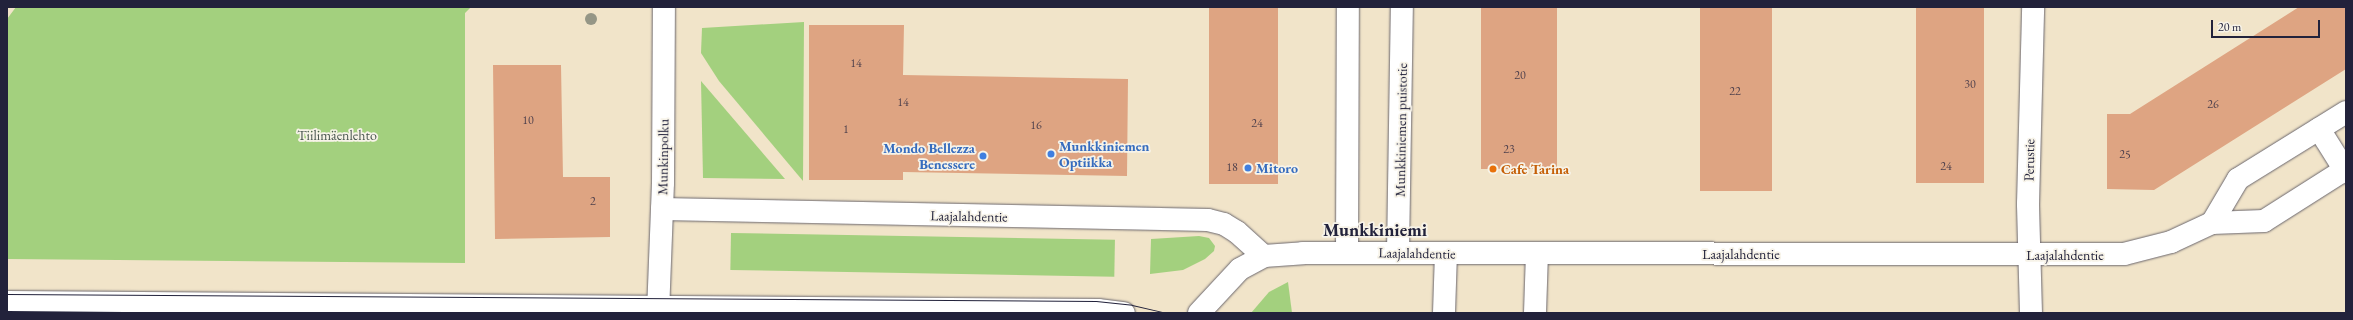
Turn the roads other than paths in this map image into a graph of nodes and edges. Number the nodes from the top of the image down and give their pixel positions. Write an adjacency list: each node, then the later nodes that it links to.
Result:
1 (1348, 7): 10 (street)
2 (1402, 7): 11 (street, Munkkiniemen puistotie)
3 (2033, 7): 14 (street, Perustie)
4 (662, 8): 8 (street, Munkinpolku)
5 (2346, 112): 6 (street)
6 (2319, 129): 7 (street); 9 (street)
7 (2346, 170): 9 (street, Laajalahdentie)
8 (662, 209): 15 (street, Laajalahdentie); 17 (street, Munkinpolku)
9 (2212, 223): 14 (street, Laajalahdentie)
10 (1347, 252): 11 (street, Laajalahdentie); 15 (street, Laajalahdentie)
11 (1398, 253): 12 (street, Laajalahdentie)
12 (1446, 254): 13 (street, Laajalahdentie); 20 (street)
13 (1537, 254): 14 (street, Laajalahdentie); 21 (street)
14 (2027, 255): 22 (street, Perustie)
15 (1264, 256): 19 (street, Laajalahdentie)
16 (7, 302): 17 (street)
17 (659, 310): 18 (street)
18 (1124, 313)
19 (1199, 313)
20 (1444, 313)
21 (1535, 313)
22 (2031, 313)

